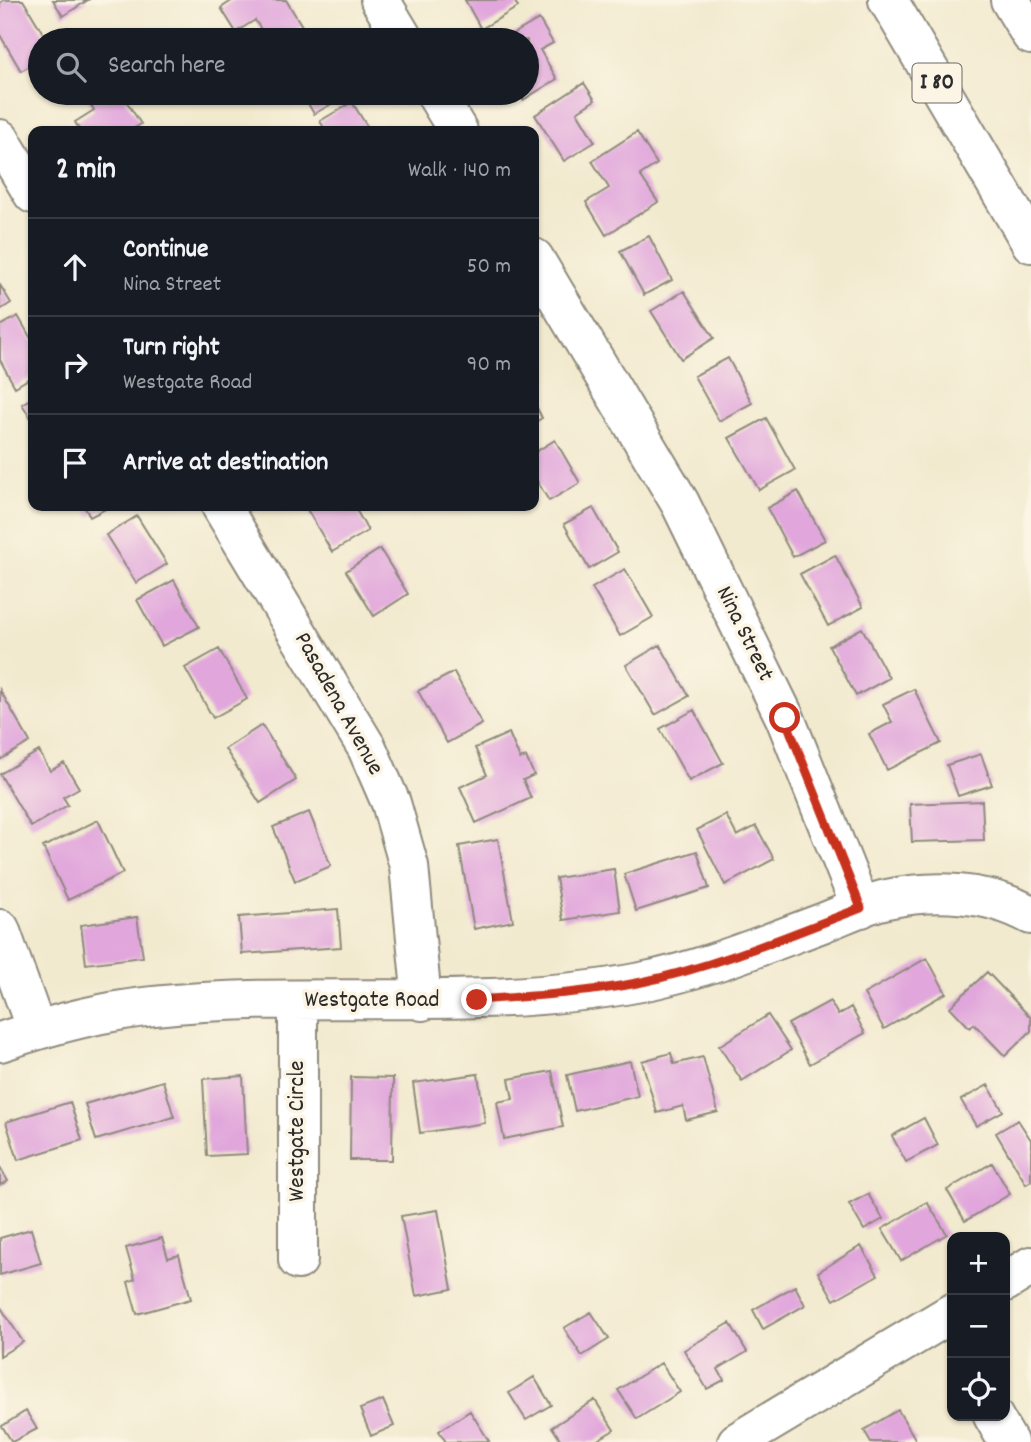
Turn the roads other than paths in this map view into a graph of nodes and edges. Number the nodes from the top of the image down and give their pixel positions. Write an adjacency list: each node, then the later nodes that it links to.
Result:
1 (380, 0): 5 (main road)
2 (878, 0): 10 (main road)
3 (888, 0): 10 (main road, I 80)
4 (1010, 0): 6 (main road)
5 (397, 28)
6 (1031, 34)
7 (442, 105): 8 (main road)
8 (455, 126)
9 (0, 139): 11 (main road)
10 (986, 167): 12 (main road, I 80)
11 (28, 186)
12 (1031, 243)
13 (539, 266): 15 (main road, Nina Street)
14 (224, 511): 18 (main road, Pasadena Avenue)
15 (861, 908): 16 (main road); 18 (main road, Westgate Road)
16 (1031, 915)
17 (0, 929): 20 (main road)
18 (422, 1000): 19 (main road, Westgate Road)
19 (298, 1001): 20 (main road, Westgate Road); 22 (main road, Westgate Circle)
20 (36, 1030): 21 (main road, Westgate Road)
21 (0, 1042)
22 (298, 1260)
23 (1031, 1266): 24 (main road)
24 (1010, 1279)
25 (947, 1328): 27 (main road)
26 (996, 1421): 28 (main road)
27 (737, 1442)
28 (1008, 1442)

